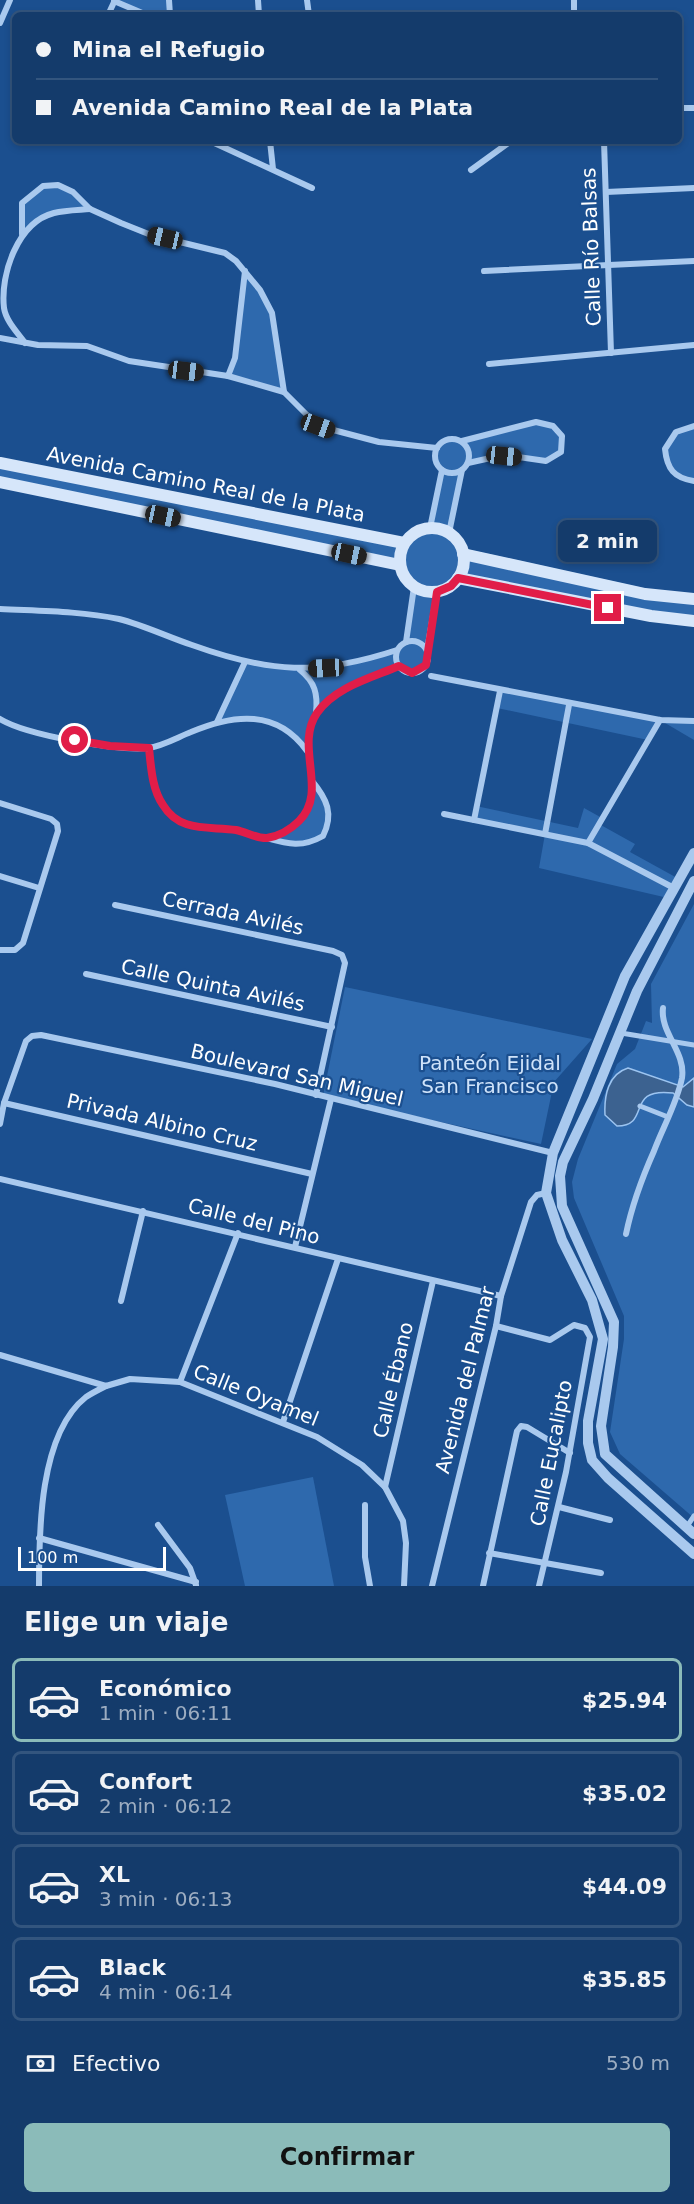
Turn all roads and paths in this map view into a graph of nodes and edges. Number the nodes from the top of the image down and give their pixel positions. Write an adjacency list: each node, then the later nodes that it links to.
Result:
1 (10, 0): 4 (street)
2 (115, 0): 3 (street)
3 (141, 12)
4 (0, 23)
5 (217, 144): 9 (street)
6 (270, 144): 9 (street)
7 (507, 144): 10 (street)
8 (604, 144): 13 (street, Calle Río Balsas)
9 (273, 169): 11 (street)
10 (471, 170)
11 (312, 188)
12 (694, 188): 13 (street)
13 (606, 192): 17 (street, Calle Río Balsas)
14 (90, 209): 15 (street); 15 (street); 18 (street)
15 (22, 234): 20 (street)
16 (694, 261): 17 (street)
17 (608, 264): 19 (street); 24 (street, Calle Río Balsas)
18 (245, 271): 26 (street); 27 (street)
19 (484, 271)
20 (2, 292): 22 (street)
21 (0, 338): 22 (street)
22 (25, 343): 26 (street)
23 (694, 345): 24 (street)
24 (610, 353): 25 (street)
25 (489, 364)
26 (228, 376): 27 (street)
27 (284, 392): 30 (street)
28 (694, 426): 35 (street)
29 (462, 441): 30 (street); 32 (street); 32 (street)
30 (437, 448): 33 (street)
31 (0, 462): 39 (main road, Avenida Camino Real de la Plata)
32 (468, 463): 34 (street)
33 (442, 470): 34 (street); 37 (street)
34 (462, 470): 38 (street)
35 (694, 481)
36 (0, 482): 41 (main road, Avenida Camino Real de la Plata)
37 (430, 528): 38 (main road); 39 (main road)
38 (449, 533): 40 (main road)
39 (404, 543): 41 (main road)
40 (463, 554): 42 (main road); 45 (main road)
41 (400, 565): 43 (main road)
42 (458, 578): 44 (main road); 47 (main road)
43 (414, 587): 44 (main road); 48 (street)
44 (437, 592): 50 (street)
45 (694, 599)
46 (0, 609): 51 (street)
47 (694, 621)
48 (406, 642): 49 (street); 50 (street)
49 (397, 650): 52 (street); 53 (street)
50 (427, 650): 52 (street)
51 (244, 662): 53 (street); 61 (street)
52 (399, 666): 57 (street)
53 (299, 669): 57 (street)
54 (431, 676): 55 (street)
55 (500, 691): 56 (street); 67 (street)
56 (569, 705): 59 (street); 68 (street)
57 (316, 714): 63 (street)
58 (0, 719): 62 (street)
59 (660, 720): 60 (street); 70 (street)
60 (694, 720)
61 (218, 722): 62 (street); 63 (street)
62 (149, 748): 69 (street)
63 (307, 751): 64 (street)
64 (312, 781): 69 (street); 69 (street)
65 (0, 803): 74 (street)
66 (444, 814): 67 (street)
67 (474, 820): 68 (street)
68 (545, 834): 70 (street)
69 (265, 838)
70 (588, 843): 75 (street)
71 (694, 853): 75 (street)
72 (0, 876): 74 (street)
73 (694, 881): 81 (street)
74 (39, 888): 77 (street)
75 (674, 888): 90 (street)
76 (115, 905): 80 (street, Cerrada Avilés)
77 (0, 950)
78 (86, 975): 80 (street, Calle Quinta Avilés)
79 (663, 1008): 82 (street)
80 (332, 1027): 84 (street)
81 (621, 1033): 82 (street); 98 (street)
82 (673, 1042): 83 (street); 88 (street)
83 (694, 1045)
84 (316, 1095): 85 (street, Boulevard San Miguel); 86 (street, Boulevard San Miguel)
85 (331, 1099): 90 (street, Boulevard San Miguel); 91 (street)
86 (4, 1103): 89 (street); 91 (street, Privada Albino Cruz)
87 (640, 1107): 88 (street)
88 (668, 1118): 96 (street)
89 (0, 1124)
90 (553, 1153): 93 (street)
91 (312, 1174): 97 (street)
92 (0, 1179): 94 (street, Calle del Pino)
93 (546, 1193): 99 (street); 102 (street, Avenida del Palmar)
94 (143, 1211): 95 (street, Calle del Pino); 103 (street)
95 (238, 1233): 97 (street, Calle del Pino); 106 (street)
96 (627, 1234)
97 (295, 1247): 100 (street, Calle del Pino)
98 (581, 1248): 99 (street); 116 (street)
99 (568, 1254): 119 (street)
100 (338, 1259): 101 (street, Calle del Pino); 108 (street)
101 (433, 1281): 102 (street, Calle del Pino); 110 (street, Calle Ébano)
102 (501, 1296): 104 (street, Avenida del Palmar)
103 (121, 1301)
104 (496, 1326): 109 (street, Calle Eucalipto); 126 (street, Avenida del Palmar)
105 (0, 1355): 107 (street, Calle Oyamel)
106 (180, 1382): 107 (street, Calle Oyamel); 108 (street, Calle Oyamel)
107 (106, 1386): 117 (street)
108 (283, 1422): 110 (street, Calle Oyamel)
109 (570, 1453): 112 (street, Calle Eucalipto); 118 (street)
110 (386, 1487): 125 (street, Calle Oyamel)
111 (365, 1505): 124 (street)
112 (559, 1507): 114 (street); 120 (street, Calle Eucalipto)
113 (694, 1516): 116 (street)
114 (610, 1520)
115 (158, 1525): 122 (street)
116 (690, 1531)
117 (39, 1538): 122 (street); 123 (street)
118 (489, 1553): 120 (street); 127 (street)
119 (694, 1554)
120 (545, 1562): 121 (street); 128 (street, Calle Eucalipto)
121 (602, 1573)
122 (196, 1584)
123 (39, 1586)
124 (370, 1586)
125 (404, 1586)
126 (432, 1586)
127 (483, 1586)
128 (539, 1586)

